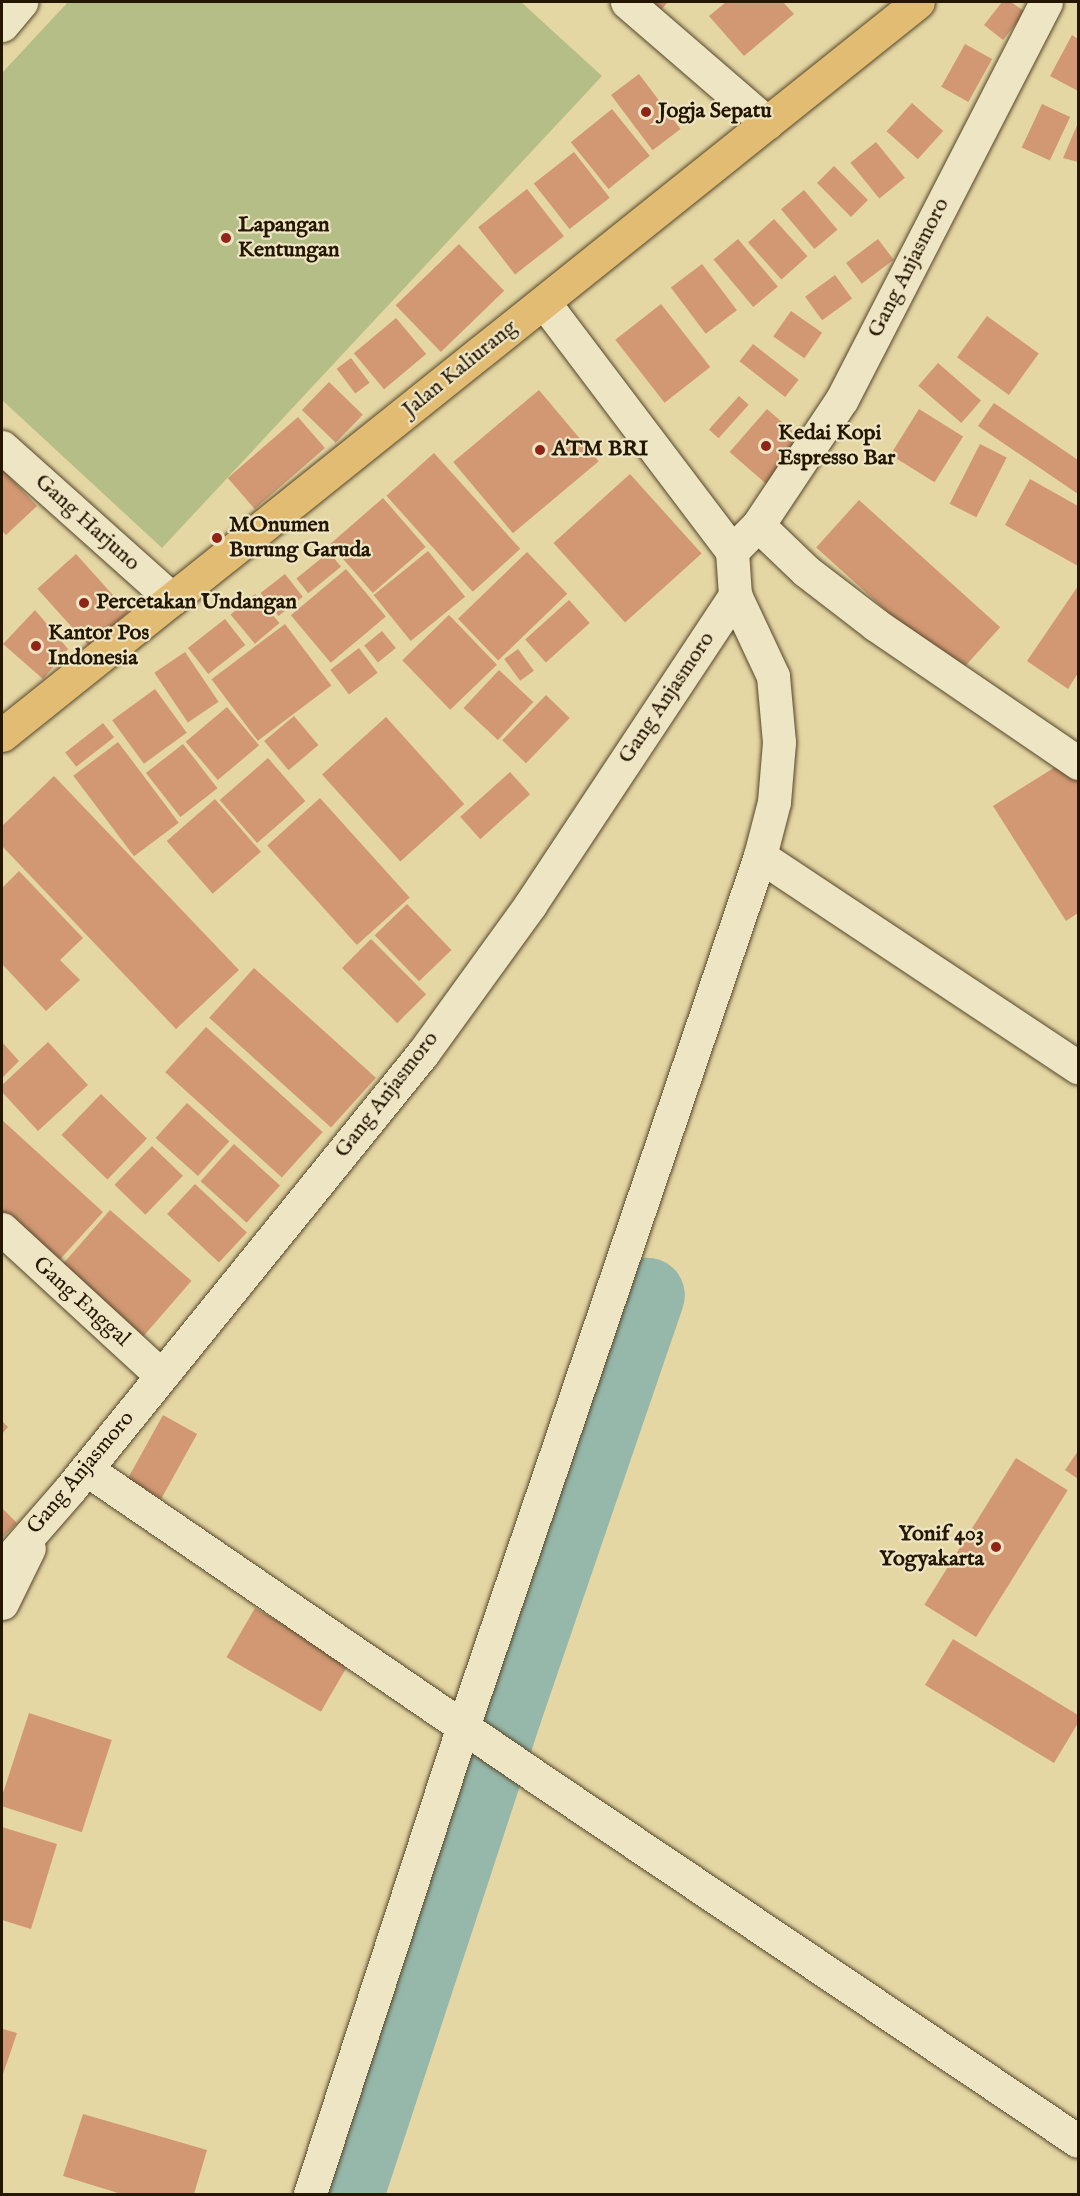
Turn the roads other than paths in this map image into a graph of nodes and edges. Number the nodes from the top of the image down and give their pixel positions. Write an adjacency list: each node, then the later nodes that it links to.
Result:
1 (21, 2): 5 (street)
2 (627, 2): 6 (street)
3 (918, 2): 6 (main road, Jalan Kaliurang)
4 (1046, 2): 9 (street, Gang Anjasmoro)
5 (2, 25)
6 (767, 123): 7 (main road, Jalan Kaliurang)
7 (544, 302): 10 (street); 12 (main road, Jalan Kaliurang)
8 (2, 447): 12 (street, Gang Harjuno)
9 (758, 525): 10 (street, Gang Anjasmoro); 14 (street)
10 (732, 551): 11 (street)
11 (735, 595): 15 (street); 18 (street, Gang Anjasmoro)
12 (172, 599): 13 (main road, Jalan Kaliurang)
13 (2, 735)
14 (1078, 763)
15 (760, 856): 16 (street); 23 (street)
16 (1078, 1067)
17 (2, 1229): 18 (street, Gang Enggal)
18 (161, 1375): 19 (street, Gang Anjasmoro)
19 (86, 1469): 20 (street, Gang Anjasmoro); 23 (street)
20 (45, 1518): 21 (street, Gang Anjasmoro); 22 (street)
21 (2, 1567)
22 (2, 1603)
23 (469, 1730): 24 (street); 25 (street)
24 (1078, 2141)
25 (310, 2194)

